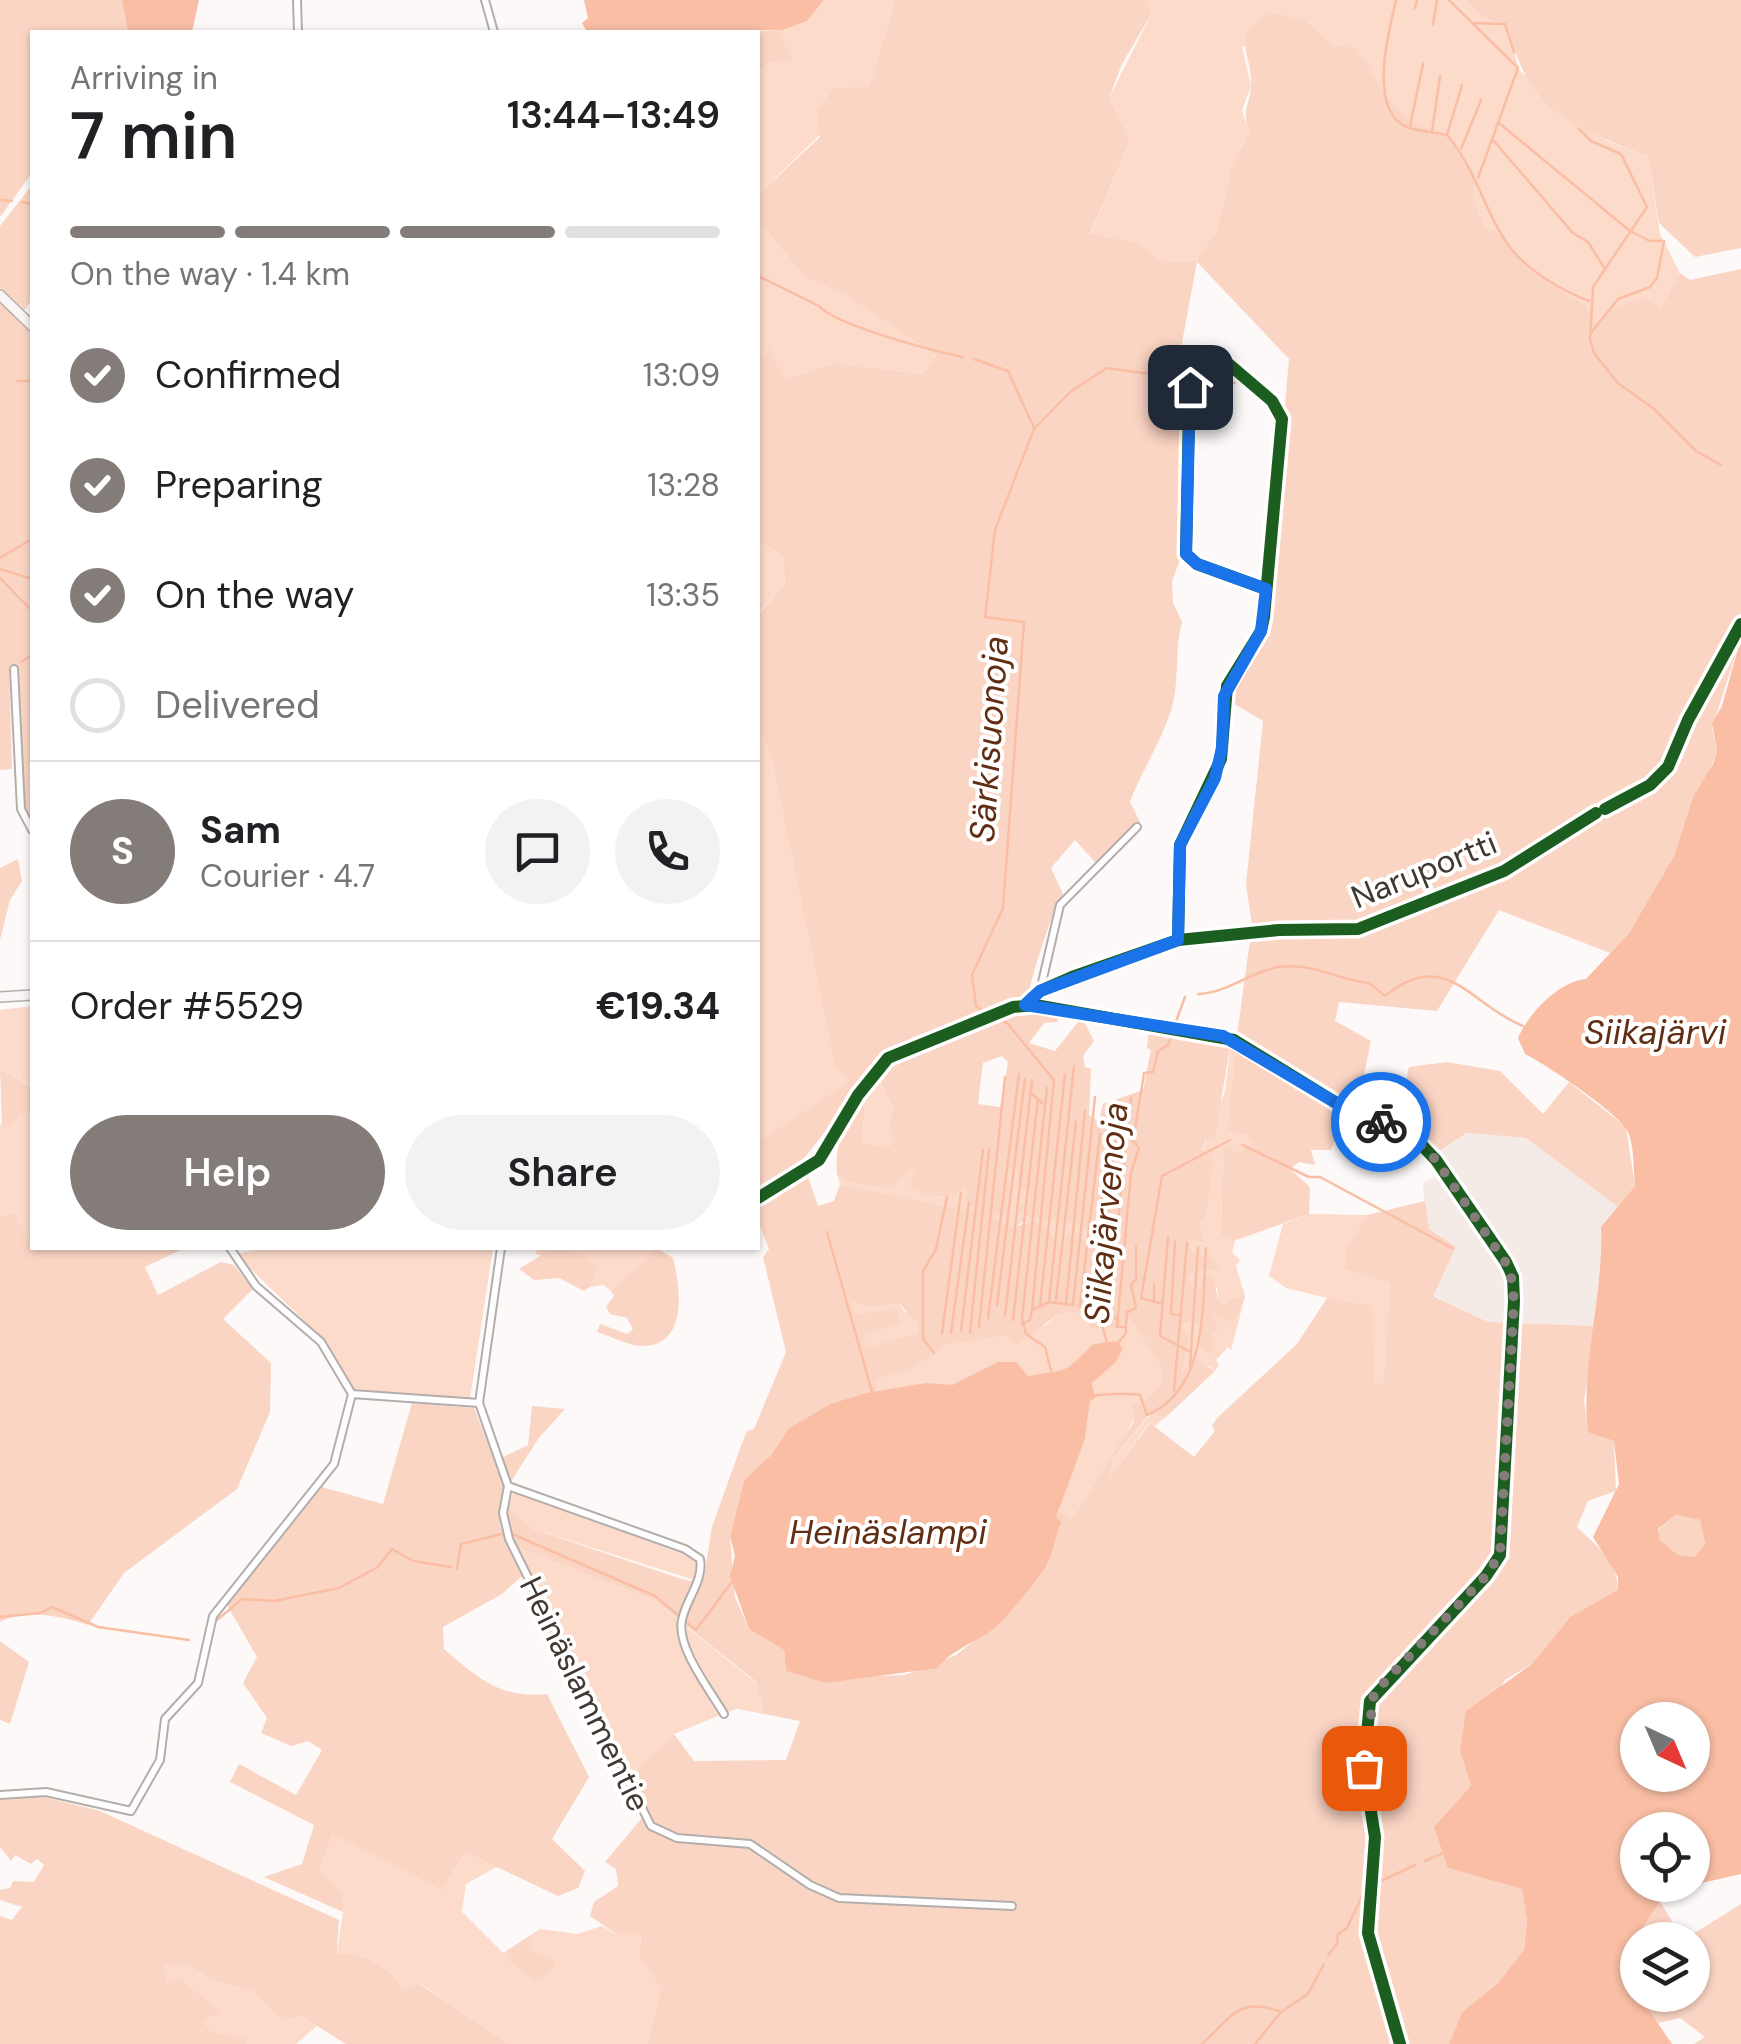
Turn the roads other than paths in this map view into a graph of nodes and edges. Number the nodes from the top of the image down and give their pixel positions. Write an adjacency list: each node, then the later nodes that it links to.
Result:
1 (297, 0): 3 (street)
2 (485, 0): 4 (street)
3 (298, 30)
4 (493, 30)
5 (0, 294): 6 (street)
6 (30, 324)
7 (1266, 589): 7 (street); 12 (street)
8 (1741, 624): 12 (street, Naruportti)
9 (14, 670): 10 (street)
10 (30, 826)
11 (1137, 827): 13 (street)
12 (1178, 940): 13 (street, Naruportti)
13 (1040, 991): 16 (street, Naruportti)
14 (30, 995): 15 (street)
15 (0, 997)
16 (1025, 1005): 17 (street); 26 (street)
17 (760, 1197)
18 (501, 1250): 21 (street)
19 (232, 1252): 20 (street)
20 (352, 1394): 21 (street); 24 (street)
21 (479, 1403): 22 (street)
22 (508, 1486): 23 (street); 25 (street, Heinäslammentie)
23 (724, 1714)
24 (0, 1795)
25 (1012, 1906)
26 (1400, 2044)

